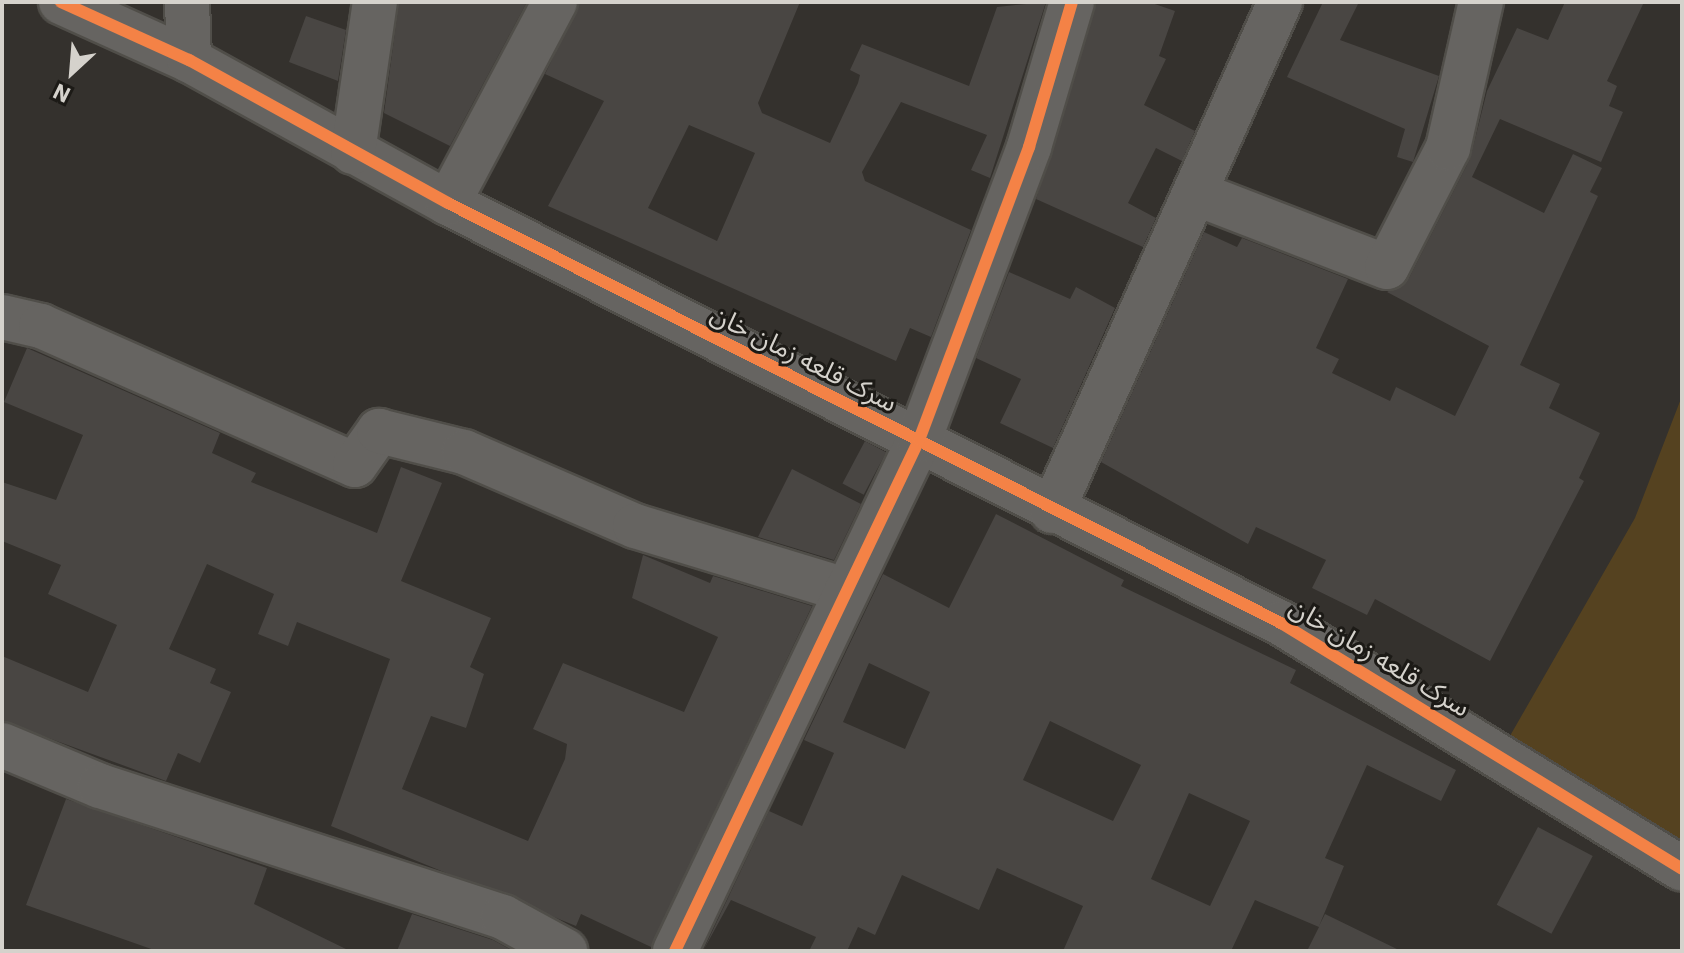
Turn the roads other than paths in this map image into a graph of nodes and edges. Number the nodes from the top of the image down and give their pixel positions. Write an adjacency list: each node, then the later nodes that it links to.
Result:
1 (61, 2): 8 (street, سرک قلعه زمان خان)
2 (187, 2): 8 (street)
3 (375, 2): 9 (street)
4 (555, 2): 11 (street)
5 (1072, 2): 13 (street)
6 (1280, 2): 10 (street)
7 (1481, 2): 10 (street)
8 (189, 60): 9 (street, سرک قلعه زمان خان)
9 (353, 152): 11 (street, سرک قلعه زمان خان)
10 (1200, 195): 14 (street)
11 (448, 203): 13 (street, سرک قلعه زمان خان)
12 (2, 317): 15 (street)
13 (919, 440): 14 (street, سرک قلعه زمان خان); 15 (street)
14 (1052, 511): 17 (street, سرک قلعه زمان خان)
15 (846, 590): 19 (street)
16 (2, 745): 18 (street)
17 (1682, 869)
18 (565, 951)
19 (675, 951)

